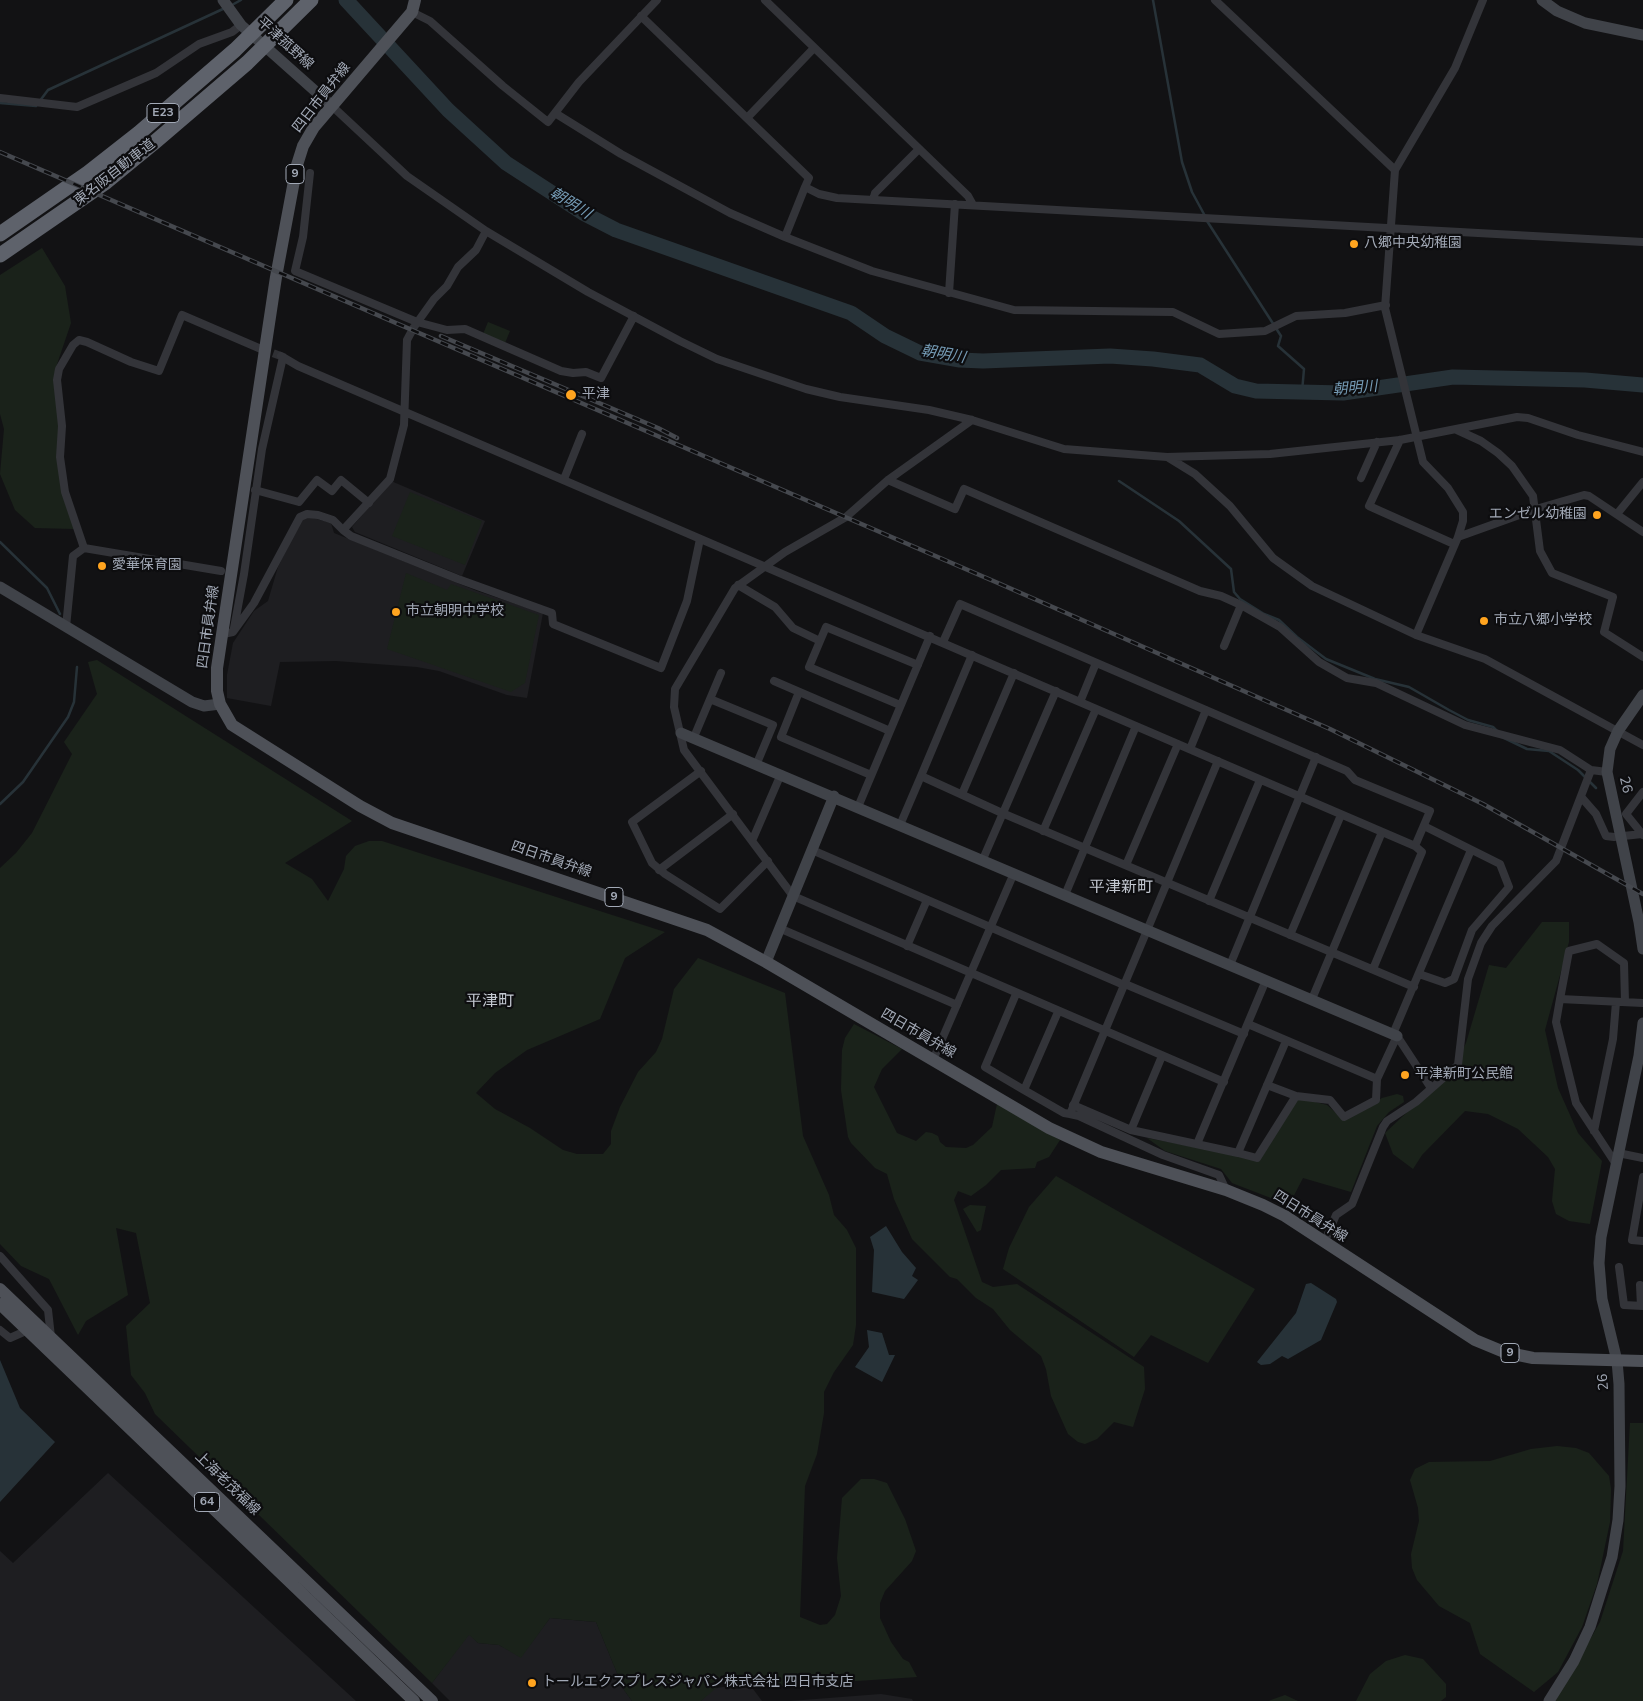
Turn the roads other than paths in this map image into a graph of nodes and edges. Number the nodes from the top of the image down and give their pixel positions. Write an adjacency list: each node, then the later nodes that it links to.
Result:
1 (223, 0): 11 (street, 平津菰野線)
2 (286, 0): 27 (highway, 東名阪自動車道 / E23)
3 (311, 0): 30 (highway, 東名阪自動車道 / E23)
4 (657, 0): 10 (street)
5 (765, 0): 13 (street)
6 (1214, 0): 19 (street)
7 (1483, 0): 19 (street)
8 (1542, 0): 12 (street)
9 (414, 6): 15 (main road, 四日市員弁線 / 9); 16 (street)
10 (641, 16): 16 (street); 17 (street)
11 (241, 25): 14 (street); 15 (street, 平津菰野線)
12 (1643, 35)
13 (814, 48): 17 (street); 18 (street)
14 (0, 98)
15 (336, 101): 26 (street); 64 (main road, 四日市員弁線 / 9)
16 (555, 113): 28 (street)
17 (747, 118): 21 (street)
18 (918, 150): 22 (street); 24 (street)
19 (1395, 170): 25 (street)
20 (310, 173): 34 (street)
21 (805, 187): 22 (street); 28 (street)
22 (873, 200): 23 (street)
23 (955, 204): 24 (street); 31 (street)
24 (973, 205): 25 (street)
25 (1391, 228): 29 (street); 32 (street)
26 (486, 231): 33 (street); 34 (street)
27 (0, 234)
28 (785, 238): 31 (street)
29 (1643, 242)
30 (0, 255)
31 (949, 293): 32 (street)
32 (1385, 306): 40 (street)
33 (634, 316): 34 (street); 37 (street)
34 (417, 322): 36 (street)
35 (260, 349): 57 (street)
36 (403, 409): 46 (street); 49 (street); 50 (street)
37 (972, 420): 44 (street); 47 (street)
38 (1457, 430): 40 (street); 43 (street); 51 (street)
39 (582, 434): 46 (street)
40 (1418, 438): 41 (street); 56 (street)
41 (1400, 440): 42 (street); 56 (street)
42 (1377, 442): 44 (street); 45 (street)
43 (1643, 452)
44 (1167, 457): 65 (street)
45 (1361, 478)
46 (564, 479): 55 (street)
47 (888, 480): 58 (street); 62 (street)
48 (1643, 482): 52 (street)
49 (255, 490): 50 (street); 64 (street)
50 (369, 503): 53 (street)
51 (1536, 508): 52 (street); 56 (street); 71 (street)
52 (1617, 514): 54 (street)
53 (343, 530): 55 (street); 64 (street)
54 (1643, 532)
55 (700, 538): 58 (street)
56 (1456, 540): 65 (street)
57 (84, 548): 59 (street); 63 (street)
58 (766, 566): 60 (street); 66 (street)
59 (221, 571)
60 (738, 585): 67 (street); 89 (street)
61 (0, 587): 63 (street)
62 (1241, 605): 69 (street); 98 (street)
63 (66, 627): 82 (street)
64 (228, 633): 82 (main road, 四日市員弁線 / 9)
65 (1416, 634): 88 (street)
66 (930, 636): 68 (street); 73 (street)
67 (820, 641): 73 (street); 83 (street)
68 (943, 642): 70 (street); 72 (street)
69 (1224, 646)
70 (972, 655): 75 (street); 101 (street)
71 (1643, 656)
72 (1096, 663): 81 (street); 85 (street)
73 (918, 665): 83 (street)
74 (721, 673): 80 (street)
75 (1014, 673): 78 (street); 105 (street)
76 (774, 681): 77 (street)
77 (799, 692): 87 (street); 100 (street)
78 (1056, 692): 81 (street); 110 (street)
79 (1643, 695): 88 (street, 26)
80 (710, 699): 90 (street); 96 (street)
81 (1080, 702): 84 (street)
82 (220, 704): 141 (main road, 四日市員弁線 / 9)
83 (900, 705): 87 (street)
84 (1096, 709): 86 (street); 115 (street)
85 (1206, 710): 93 (street); 94 (street)
86 (1136, 726): 91 (street); 120 (street)
87 (890, 731): 100 (street)
88 (1618, 731): 92 (street); 102 (street, 26)
89 (681, 733): 90 (street); 97 (street)
90 (694, 737): 96 (street)
91 (1178, 744): 93 (street); 125 (street)
92 (1643, 745)
93 (1190, 749): 95 (street)
94 (1316, 758): 107 (street); 114 (street)
95 (1218, 761): 103 (street); 128 (street)
96 (756, 763): 99 (street)
97 (701, 771): 111 (street); 126 (street)
98 (1590, 772): 102 (street); 108 (street)
99 (781, 774): 106 (street); 118 (street)
100 (871, 776): 109 (street)
101 (922, 776): 105 (street); 113 (street)
102 (1608, 778): 139 (street, 26)
103 (1260, 780): 107 (street); 132 (street)
104 (1643, 792): 117 (street)
105 (962, 794): 110 (street)
106 (834, 796): 109 (street); 121 (street)
107 (1300, 797): 112 (street); 133 (street)
108 (1582, 798): 117 (street); 168 (street)
109 (858, 807): 113 (street)
110 (1002, 813): 115 (street); 123 (street)
111 (732, 814): 118 (street); 126 (street)
112 (1341, 814): 116 (street); 137 (street)
113 (900, 825): 123 (street)
114 (1424, 826): 119 (street); 122 (street)
115 (1043, 831): 120 (street)
116 (1382, 832): 119 (street); 140 (street)
117 (1642, 834)
118 (752, 841): 124 (street)
119 (1415, 846): 143 (street)
120 (1085, 848): 125 (street); 129 (street)
121 (812, 850): 130 (street); 131 (street)
122 (1472, 850): 145 (street); 145 (street)
123 (982, 859): 127 (street)
124 (768, 861): 126 (street); 130 (street)
125 (1126, 865): 128 (street)
126 (660, 870)
127 (1014, 873): 129 (street); 135 (street)
128 (1167, 883): 132 (street); 136 (street)
129 (1065, 895): 136 (street)
130 (793, 896): 134 (street); 138 (street)
131 (927, 900): 135 (street); 138 (street)
132 (1209, 901): 133 (street)
133 (1250, 918): 137 (street); 142 (street)
134 (779, 928): 141 (street); 155 (street)
135 (990, 928): 144 (street); 147 (street)
136 (1148, 930): 142 (street); 147 (street)
137 (1290, 935): 140 (street)
138 (907, 946): 144 (street)
139 (1643, 949)
140 (1332, 952): 143 (street); 150 (street)
141 (766, 962): 164 (main road, 四日市員弁線 / 9)
142 (1230, 965): 146 (street)
143 (1373, 970): 148 (street)
144 (971, 974): 149 (street); 155 (street)
145 (1419, 974): 148 (street)
146 (1266, 980): 150 (street); 158 (street)
147 (1124, 984): 159 (street); 160 (street)
148 (1414, 987): 161 (street)
149 (1016, 994): 156 (street); 169 (street)
150 (1312, 999): 161 (street)
151 (1560, 999): 152 (street); 153 (street); 174 (street)
152 (1616, 1002): 153 (street); 174 (street)
153 (1624, 1002): 154 (street)
154 (1643, 1003)
155 (958, 1005): 164 (street)
156 (1058, 1012): 159 (street); 169 (street)
157 (1643, 1023): 178 (street, 26)
158 (1248, 1024): 160 (street); 162 (street)
159 (1105, 1031): 163 (street); 171 (street)
160 (1244, 1034): 166 (street)
161 (1395, 1035): 165 (street); 168 (street)
162 (1286, 1041): 165 (street); 167 (street)
163 (1162, 1056): 166 (street); 173 (street)
164 (933, 1060): 180 (main road, 四日市員弁線 / 9)
165 (1377, 1079): 170 (street)
166 (1224, 1082): 175 (street)
167 (1267, 1085): 170 (street); 176 (street)
168 (1431, 1088): 182 (street)
169 (1024, 1090): 172 (street)
170 (1296, 1096): 176 (street)
171 (1074, 1105): 172 (street); 173 (street)
172 (1070, 1114): 180 (street)
173 (1131, 1130): 175 (street)
174 (1594, 1131): 178 (street)
175 (1197, 1144): 176 (street)
176 (1238, 1153)
177 (1643, 1158): 178 (street)
178 (1617, 1159): 192 (street, 26)
179 (1643, 1177): 181 (street)
180 (1226, 1190): 182 (main road, 四日市員弁線 / 9)
181 (1643, 1241)
182 (1324, 1243): 192 (main road, 四日市員弁線 / 9)
183 (0, 1256): 191 (street)
184 (1619, 1267): 188 (street)
185 (1640, 1285): 188 (street)
186 (0, 1289): 191 (main road, 上海老茂福線 / 64)
187 (0, 1304): 190 (main road, 上海老茂福線 / 64)
188 (1642, 1306)
189 (0, 1330): 190 (street)
190 (28, 1330): 194 (main road, 上海老茂福線 / 64)
191 (51, 1337): 195 (main road, 上海老茂福線 / 64)
192 (1617, 1361): 193 (main road, 四日市員弁線 / 9); 196 (street, 26)
193 (1643, 1361)
194 (414, 1701)
195 (432, 1701)
196 (1549, 1701)

